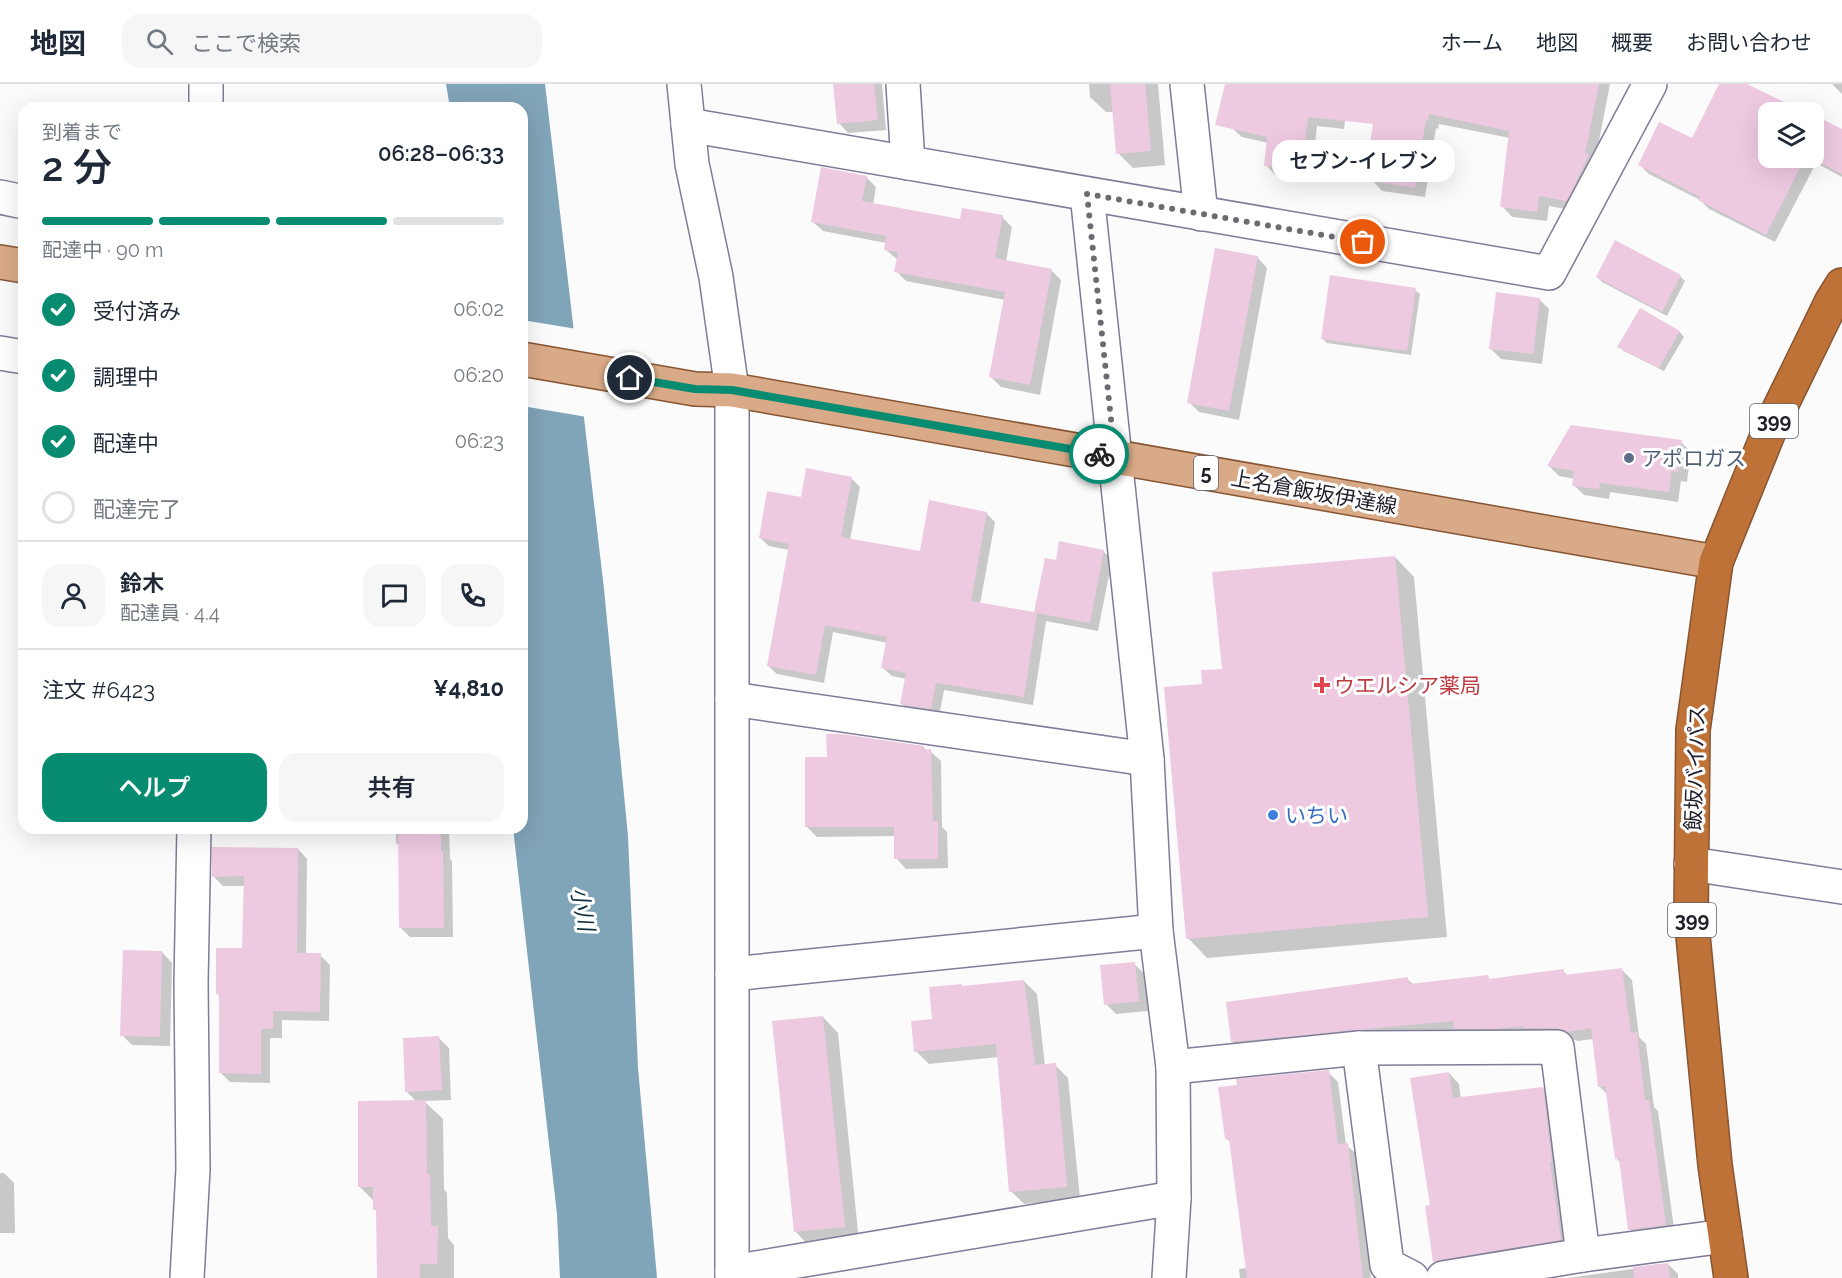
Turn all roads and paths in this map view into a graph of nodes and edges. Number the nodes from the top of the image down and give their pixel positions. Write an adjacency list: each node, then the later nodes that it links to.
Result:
1 (684, 84): 5 (street)
2 (903, 84): 6 (street)
3 (1187, 84): 10 (street)
4 (1650, 84): 10 (street)
5 (688, 125): 6 (street); 17 (street)
6 (908, 163): 7 (street)
7 (1087, 194): 10 (street); 18 (street)
8 (0, 197): 9 (street)
9 (18, 201)
10 (1201, 214)
11 (0, 262): 12 (main road)
12 (18, 265)
13 (1842, 285): 19 (highway, 飯坂バイパス / 399)
14 (0, 353): 15 (street)
15 (18, 356)
16 (528, 360): 17 (main road, 上名倉飯坂伊達線 / 5)
17 (732, 390): 18 (main road, 上名倉飯坂伊達線 / 5); 20 (street)
18 (1115, 457): 19 (main road, 上名倉飯坂伊達線 / 5); 21 (street)
19 (1716, 562): 23 (highway, 飯坂バイパス / 399)
20 (732, 699): 21 (street); 26 (street)
21 (1147, 759): 25 (street)
22 (194, 834): 33 (street)
23 (1692, 864): 24 (street); 30 (highway, 飯坂バイパス / 399)
24 (1842, 887)
25 (1156, 931): 26 (street); 28 (street)
26 (732, 974): 32 (street)
27 (1359, 1048): 28 (street); 31 (street); 35 (street)
28 (1173, 1067): 29 (street)
29 (1174, 1198): 32 (street); 34 (street)
30 (1725, 1236): 31 (street); 37 (highway, 飯坂バイパス / 399)
31 (1582, 1255): 36 (street)
32 (732, 1275)
33 (187, 1278)
34 (1169, 1278)
35 (1412, 1278)
36 (1443, 1278)
37 (1731, 1278)

